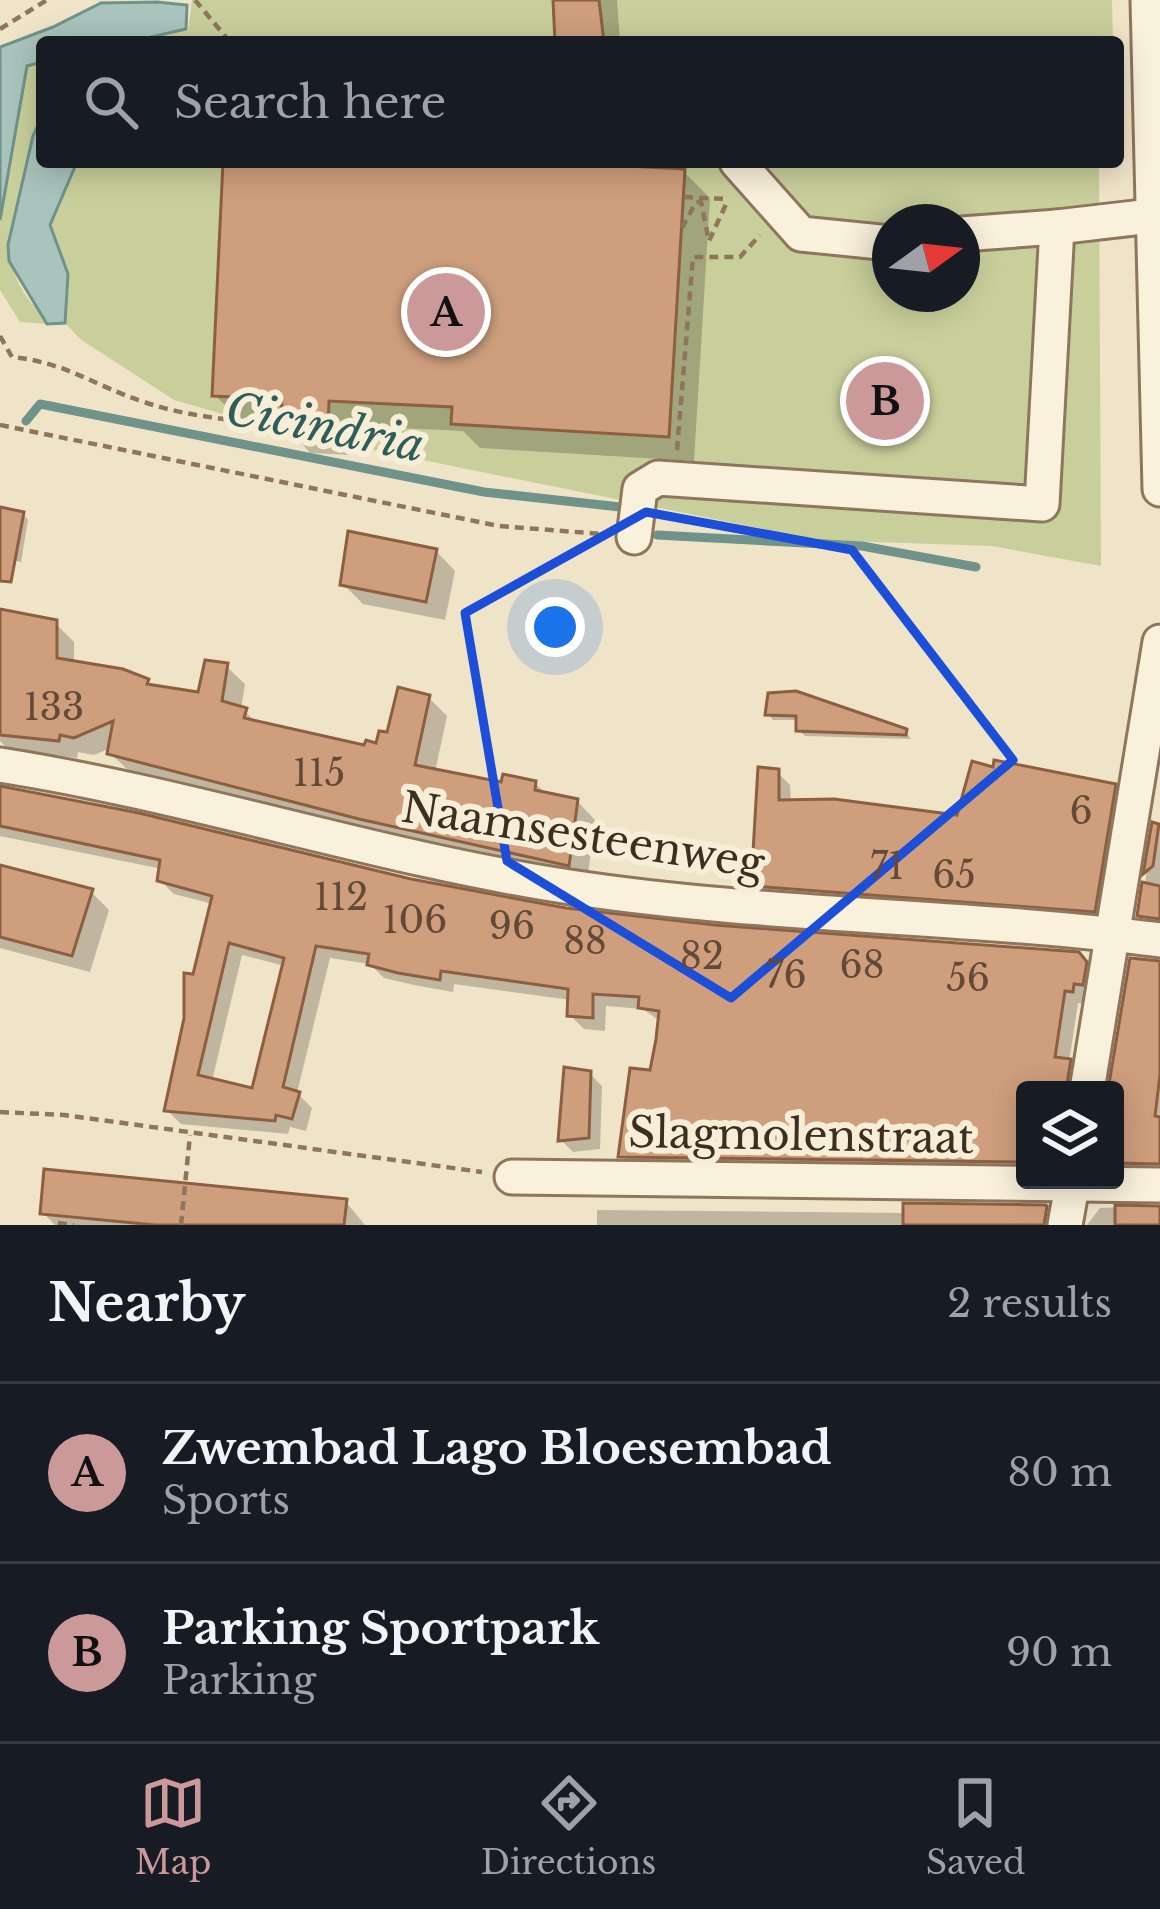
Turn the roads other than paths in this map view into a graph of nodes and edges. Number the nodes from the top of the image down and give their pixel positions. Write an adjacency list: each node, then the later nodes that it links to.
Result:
1 (1148, 0): 3 (street)
2 (742, 168): 6 (street)
3 (1158, 215): 4 (street); 7 (street)
4 (1057, 227): 5 (street); 8 (street)
5 (980, 233)
6 (872, 241)
7 (1160, 489)
8 (634, 537)
9 (1160, 642): 11 (street)
10 (0, 765): 11 (street, Naamsesteenweg)
11 (1112, 934): 12 (street, Naamsesteenweg); 13 (street)
12 (1160, 940)
13 (1088, 1081)
14 (512, 1177): 15 (street, Slagmolenstraat)
15 (1016, 1181)
16 (1124, 1183): 17 (street, Slagmolenstraat)
17 (1160, 1185)
18 (1072, 1189): 19 (street)
19 (1065, 1225)

